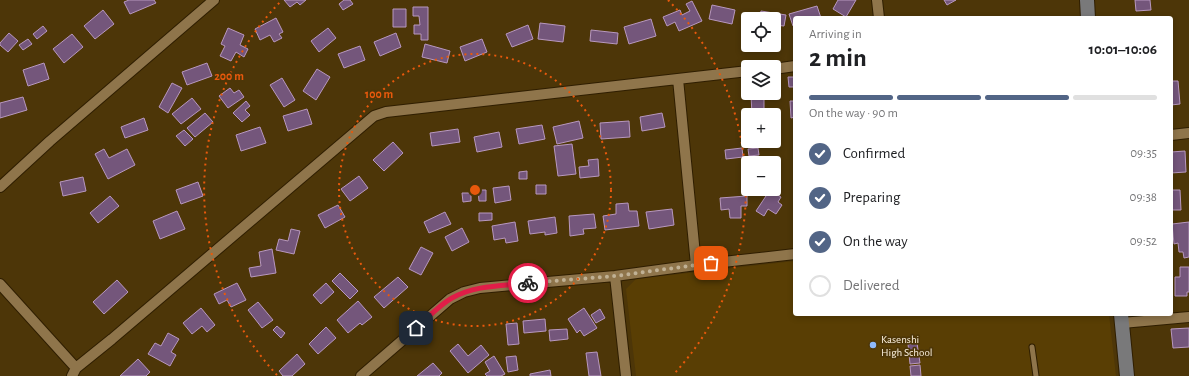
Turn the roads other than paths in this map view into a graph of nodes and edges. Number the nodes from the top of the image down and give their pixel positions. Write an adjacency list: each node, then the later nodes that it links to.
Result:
1 (214, 0): 12 (street)
2 (877, 0): 4 (street)
3 (1086, 0): 5 (main road)
4 (879, 16)
5 (1088, 16)
6 (793, 66): 7 (street)
7 (781, 68)
8 (741, 73): 9 (street)
9 (678, 79): 14 (street); 20 (street)
10 (1189, 133): 11 (street)
11 (1173, 135)
12 (0, 187)
13 (793, 254): 14 (street)
14 (696, 265): 15 (street)
15 (615, 276): 21 (street); 22 (street)
16 (0, 284): 20 (street)
17 (1189, 316): 18 (street)
18 (1121, 318): 24 (main road)
19 (1032, 347): 23 (lane)
20 (74, 372)
21 (361, 376)
22 (626, 376)
23 (1036, 376)
24 (1127, 376)

